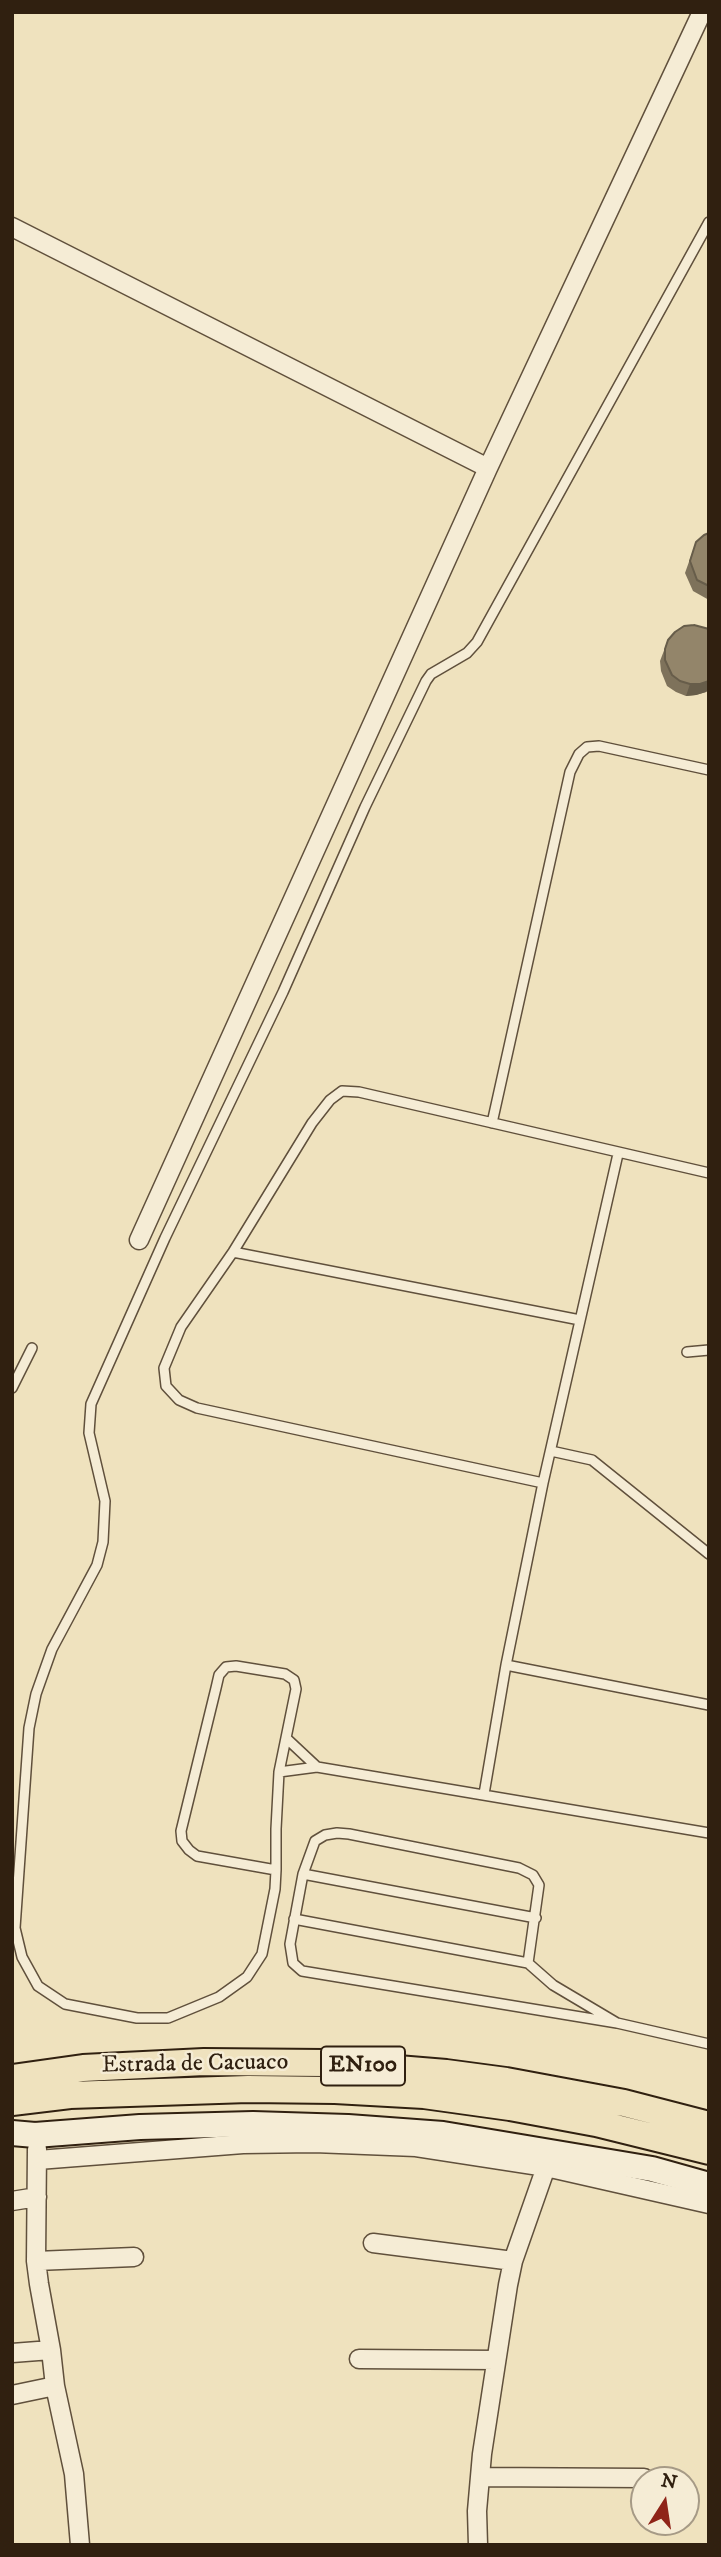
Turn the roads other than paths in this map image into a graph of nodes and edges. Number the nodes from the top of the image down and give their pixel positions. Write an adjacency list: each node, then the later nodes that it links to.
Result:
1 (702, 12): 4 (street)
2 (709, 222): 26 (lane)
3 (12, 227): 4 (street)
4 (488, 468): 9 (street)
5 (709, 770): 6 (lane)
6 (492, 1123): 7 (lane); 10 (lane)
7 (618, 1154): 8 (lane); 11 (lane)
8 (709, 1173)
9 (139, 1240)
10 (233, 1252): 11 (lane); 17 (lane)
11 (580, 1320): 16 (lane)
12 (32, 1348): 15 (lane)
13 (709, 1350): 14 (lane)
14 (687, 1352)
15 (12, 1388)
16 (551, 1451): 17 (lane); 18 (lane)
17 (543, 1483): 19 (lane)
18 (709, 1554)
19 (506, 1665): 20 (lane); 24 (lane)
20 (709, 1704)
21 (286, 1738): 22 (lane); 23 (lane); 26 (lane)
22 (317, 1767): 23 (lane); 24 (lane)
23 (279, 1772): 26 (lane)
24 (484, 1794): 25 (lane)
25 (709, 1833)
26 (276, 1870)
27 (303, 1874): 28 (lane); 28 (lane); 29 (lane)
28 (536, 1918): 30 (lane)
29 (294, 1919): 30 (lane); 31 (lane)
30 (528, 1963): 31 (lane)
31 (617, 2023): 32 (lane)
32 (709, 2044)
33 (12, 2078): 35 (main road, Estrada de Cacuaco / EN100)
34 (12, 2102): 37 (main road, Estrada de Cacuaco / EN100)
35 (709, 2124)
36 (24, 2134): 38 (street); 40 (main road)
37 (709, 2151)
38 (38, 2160): 39 (street); 41 (street)
39 (546, 2167): 43 (street); 47 (street)
40 (709, 2185)
41 (37, 2197): 42 (street); 46 (street)
42 (12, 2202)
43 (709, 2204)
44 (373, 2243): 47 (street)
45 (134, 2257): 46 (street)
46 (36, 2261): 48 (street)
47 (513, 2261): 51 (street)
48 (51, 2350): 49 (street); 52 (street)
49 (12, 2353)
50 (359, 2359): 51 (street)
51 (496, 2360): 54 (street)
52 (54, 2386): 53 (street); 56 (street)
53 (12, 2395)
54 (480, 2477): 55 (street); 57 (street)
55 (630, 2478)
56 (80, 2545)
57 (478, 2545)

